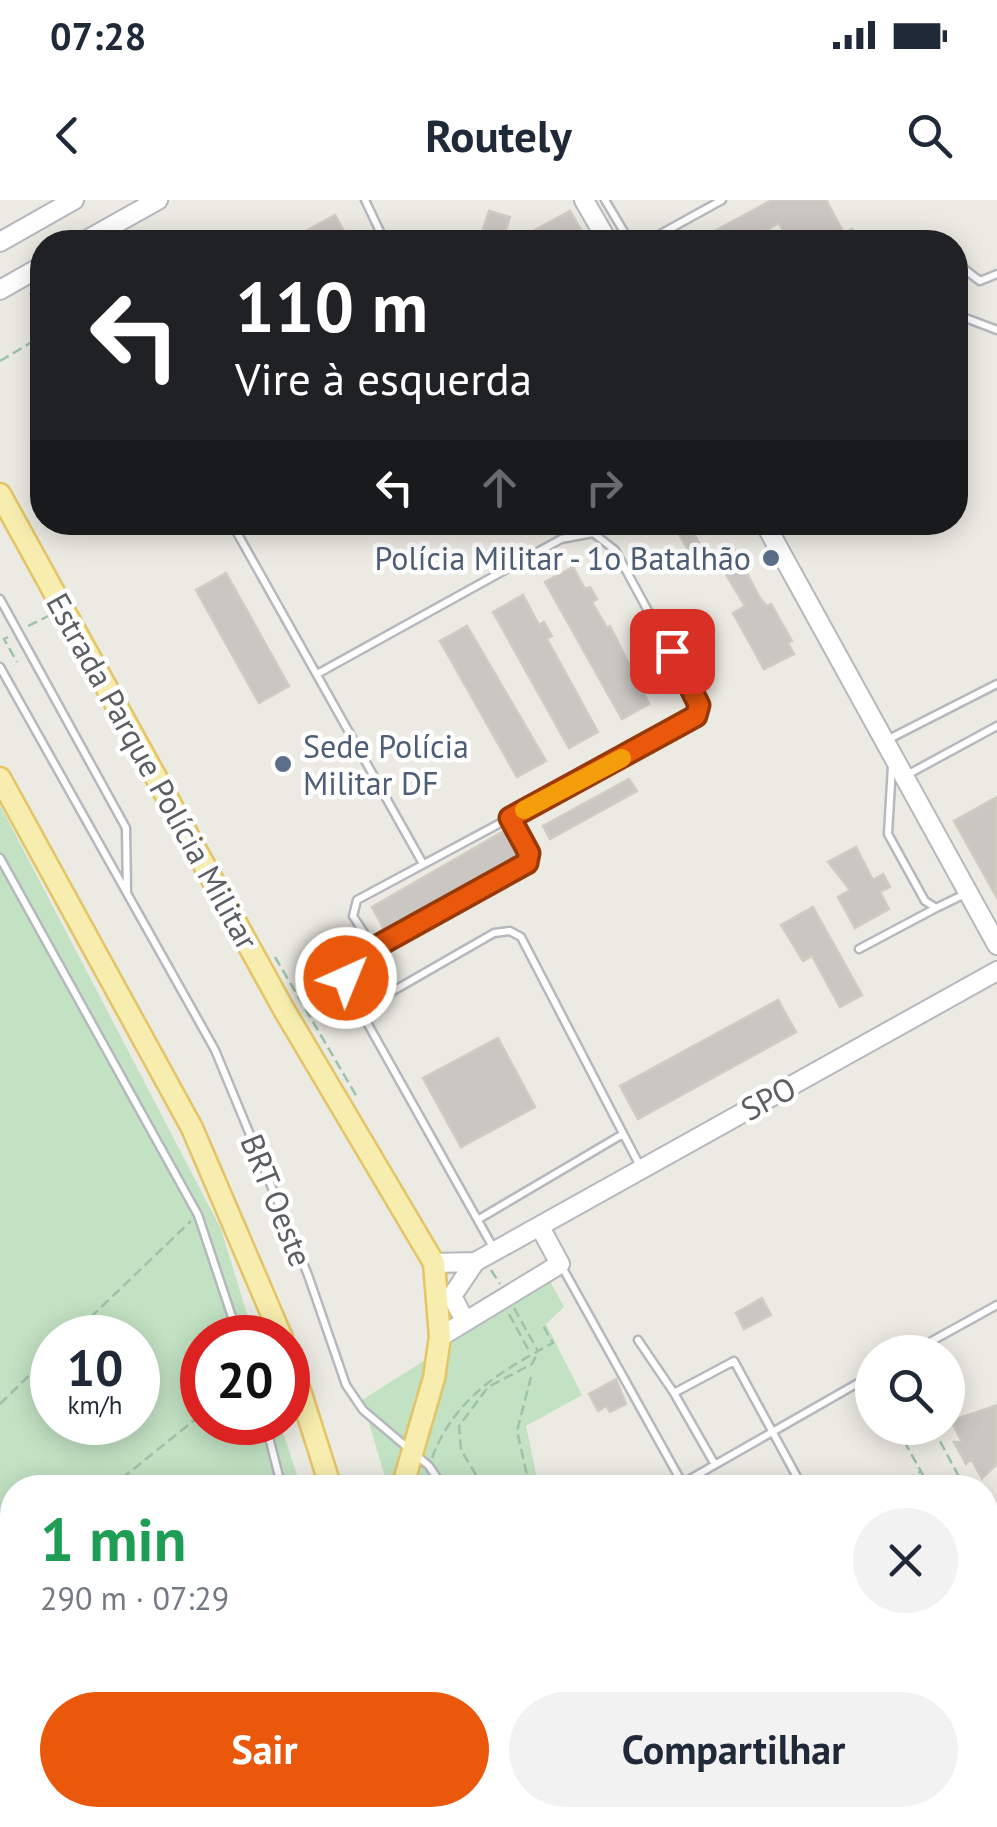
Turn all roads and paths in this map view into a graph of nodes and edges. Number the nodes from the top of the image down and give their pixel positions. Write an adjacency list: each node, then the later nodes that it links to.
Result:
1 (74, 200): 11 (street)
2 (158, 200): 6 (street)
3 (364, 200): 7 (lane)
4 (722, 200): 10 (lane)
5 (593, 201): 8 (street); 9 (lane)
6 (104, 230)
7 (380, 230)
8 (604, 230)
9 (619, 230)
10 (668, 230)
11 (0, 242)
12 (968, 271): 14 (lane)
13 (30, 273): 15 (street)
14 (997, 274)
15 (20, 279): 16 (street); 17 (path)
16 (0, 290)
17 (30, 294)
18 (968, 319): 19 (lane)
19 (997, 330)
20 (30, 343): 21 (path)
21 (0, 362)
22 (0, 494): 29 (main road, Estrada Parque Polícia Militar)
23 (0, 514): 29 (main road)
24 (237, 535): 36 (lane)
25 (574, 535): 36 (lane)
26 (594, 535): 28 (lane)
27 (771, 535): 39 (street)
28 (601, 537): 42 (lane)
29 (40, 564): 31 (main road, Estrada Parque Polícia Militar)
30 (0, 599): 32 (lane, BRT Oeste)
31 (64, 608): 32 (path); 62 (main road, Estrada Parque Polícia Militar)
32 (18, 632): 34 (path); 46 (lane, BRT Oeste)
33 (28, 656): 34 (path)
34 (16, 662): 35 (path)
35 (3, 667): 46 (lane, BRT Oeste)
36 (317, 674): 44 (lane)
37 (997, 684): 39 (lane)
38 (997, 726): 40 (lane)
39 (888, 749): 40 (street); 47 (lane)
40 (904, 777): 45 (street)
41 (0, 778): 67 (main road)
42 (510, 818): 44 (lane); 49 (lane)
43 (0, 858): 57 (lane)
44 (422, 862): 49 (lane)
45 (968, 892): 47 (lane); 48 (street)
46 (128, 894): 85 (lane, BRT Oeste)
47 (936, 908): 50 (lane)
48 (997, 945)
49 (373, 948): 52 (lane)
50 (859, 949)
51 (997, 971): 56 (street, SPO)
52 (360, 1010): 55 (lane); 58 (lane)
53 (354, 1093): 54 (path)
54 (364, 1110)
55 (623, 1134): 56 (lane); 58 (lane)
56 (642, 1168): 59 (street, SPO)
57 (198, 1215): 65 (path); 66 (lane)
58 (479, 1218): 60 (lane)
59 (540, 1227): 60 (street, SPO); 63 (street)
60 (495, 1251): 61 (street, SPO)
61 (475, 1262): 62 (street, SPO); 68 (street)
62 (434, 1263): 71 (main road, Estrada Parque Polícia Militar)
63 (560, 1264): 68 (street); 95 (lane)
64 (997, 1305): 70 (lane)
65 (93, 1315)
66 (232, 1315)
67 (272, 1315)
68 (466, 1321): 71 (street)
69 (542, 1324): 73 (path)
70 (943, 1335)
71 (440, 1337): 85 (main road, Estrada Parque Polícia Militar)
72 (638, 1340): 77 (lane)
73 (538, 1350): 85 (path); 93 (path)
74 (30, 1375): 78 (path)
75 (531, 1378): 94 (path)
76 (855, 1384): 81 (lane)
77 (674, 1393): 81 (lane); 86 (lane)
78 (0, 1404)
79 (310, 1422): 90 (main road)
80 (180, 1432): 88 (path)
81 (772, 1432): 86 (lane); 97 (lane)
82 (271, 1445): 89 (lane)
83 (906, 1445): 87 (path)
84 (942, 1445): 100 (path)
85 (421, 1459): 91 (main road, Estrada Parque Polícia Militar); 92 (lane, BRT Oeste)
86 (714, 1462): 96 (lane)
87 (921, 1471): 98 (path); 99 (path)
88 (126, 1475)
89 (279, 1475)
90 (327, 1475)
91 (411, 1475)
92 (434, 1475)
93 (476, 1475)
94 (527, 1475)
95 (677, 1475)
96 (696, 1475)
97 (796, 1475)
98 (914, 1475)
99 (923, 1475)
100 (959, 1475)

